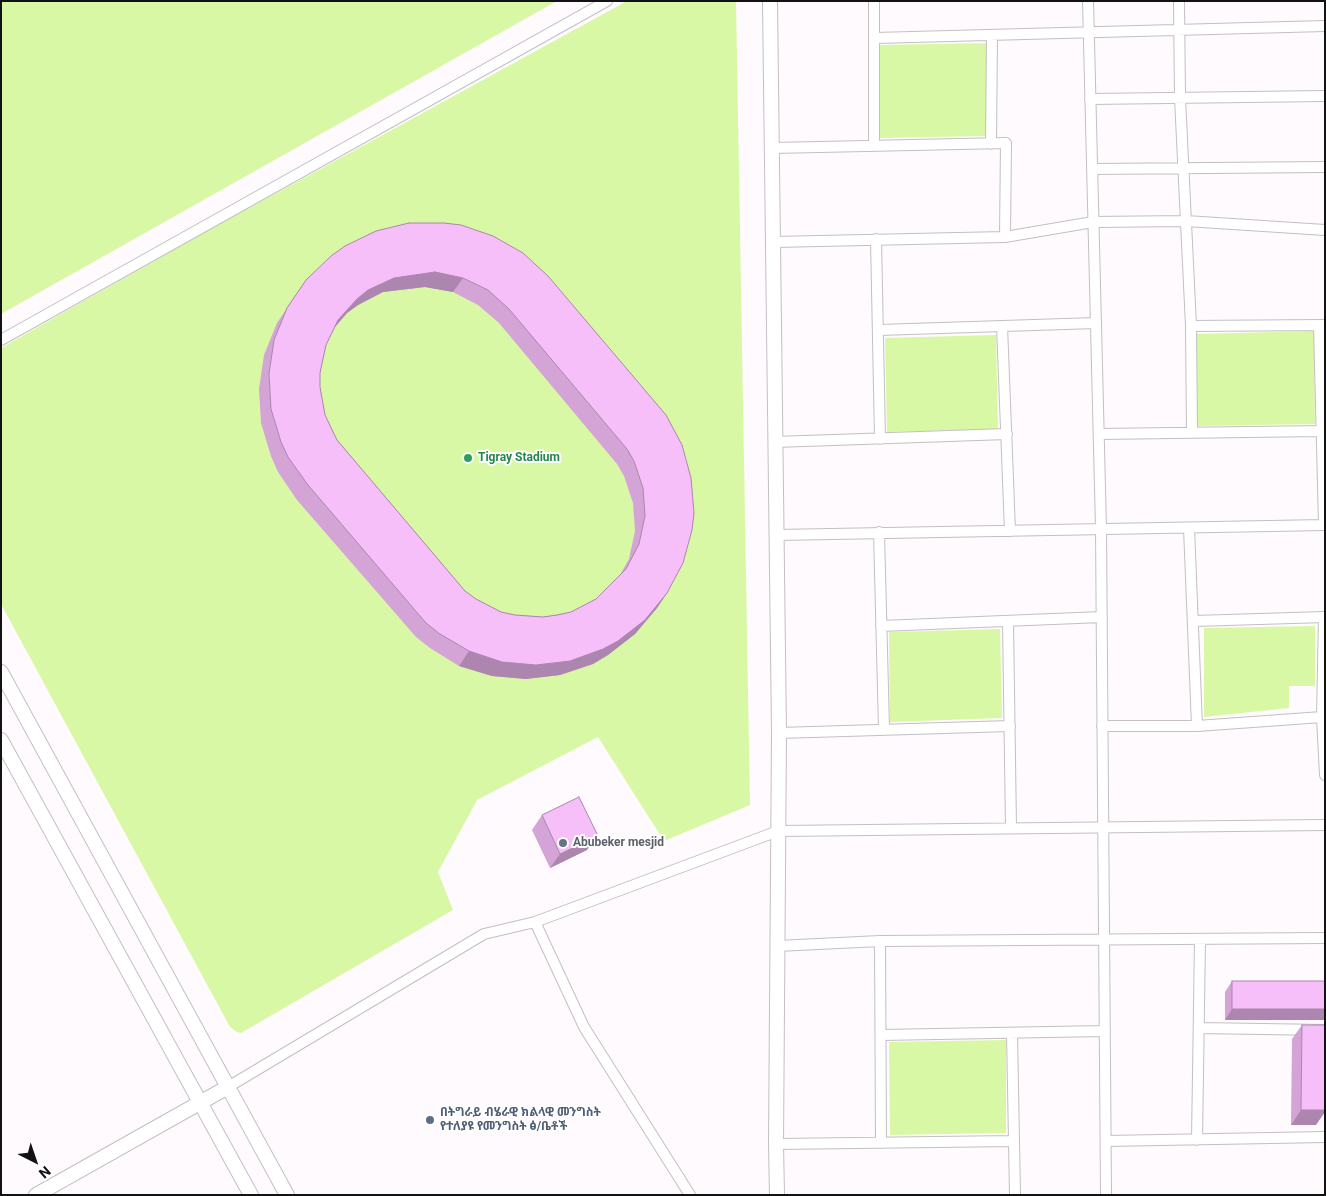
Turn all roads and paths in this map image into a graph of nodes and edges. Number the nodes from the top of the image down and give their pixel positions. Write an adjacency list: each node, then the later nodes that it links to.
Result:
1 (607, 1): 31 (street)
2 (770, 1): 16 (street)
3 (874, 1): 10 (street)
4 (1088, 1): 8 (street)
5 (1179, 1): 7 (street)
6 (1325, 26): 7 (street)
7 (1180, 30): 8 (street); 12 (street)
8 (1088, 32): 9 (street); 13 (street)
9 (992, 35): 10 (street); 14 (street)
10 (875, 38): 15 (street)
11 (1325, 96): 12 (street)
12 (1180, 98): 13 (street); 18 (street)
13 (1090, 99): 19 (street)
14 (991, 144): 15 (street); 23 (street)
15 (874, 146): 16 (street)
16 (772, 148): 25 (street)
17 (1325, 167): 18 (street)
18 (1183, 168): 19 (street); 20 (street)
19 (1092, 169): 21 (street)
20 (1186, 221): 21 (street); 22 (street); 29 (street)
21 (1093, 222): 23 (street); 26 (street)
22 (1325, 230)
23 (1005, 237): 24 (street)
24 (876, 239): 25 (street); 30 (street)
25 (773, 242): 37 (street)
26 (1096, 323): 28 (street); 35 (street)
27 (1322, 325): 29 (street); 32 (street)
28 (1002, 326): 30 (street); 34 (street)
29 (1191, 326): 33 (street)
30 (879, 330): 36 (street)
31 (1, 340)
32 (1322, 431): 33 (street); 38 (street)
33 (1192, 432): 35 (street)
34 (1007, 434): 36 (street); 41 (street)
35 (1099, 434): 39 (street)
36 (880, 439): 37 (street)
37 (775, 442): 43 (street)
38 (1324, 525): 40 (street)
39 (1101, 528): 40 (street); 41 (street); 44 (street)
40 (1189, 528): 47 (street)
41 (1010, 531): 42 (street)
42 (879, 532): 43 (street); 48 (street)
43 (776, 535): 55 (street)
44 (1102, 617): 46 (street); 52 (street)
45 (1324, 617): 47 (street); 50 (street)
46 (1008, 621): 48 (street); 51 (street)
47 (1194, 621): 53 (street)
48 (881, 626): 54 (street)
49 (1, 672): 73 (street)
50 (1322, 717): 53 (street); 57 (street)
51 (1010, 726): 54 (street); 60 (street)
52 (1102, 726): 53 (street); 59 (street)
53 (1197, 726)
54 (884, 729): 55 (street)
55 (779, 732): 61 (street)
56 (1, 740): 74 (street)
57 (1325, 775)
58 (1325, 825): 59 (street)
59 (1103, 827): 60 (street); 63 (street)
60 (1011, 828): 61 (street)
61 (778, 831): 62 (street); 67 (street)
62 (535, 922): 73 (street); 84 (street)
63 (1104, 938): 65 (street); 66 (street); 70 (street)
64 (1325, 938): 65 (street)
65 (1200, 940): 68 (street)
66 (880, 941): 67 (street); 72 (street)
67 (777, 946): 80 (street)
68 (1199, 1028): 69 (street); 76 (street)
69 (1325, 1030)
70 (1105, 1031): 71 (street); 78 (street)
71 (1012, 1033): 72 (street); 77 (street)
72 (881, 1035): 79 (street)
73 (228, 1087): 74 (street); 83 (street)
74 (199, 1103): 81 (street); 82 (street)
75 (1325, 1137): 76 (street)
76 (1197, 1140): 78 (street)
77 (1014, 1141): 79 (street); 86 (street)
78 (1106, 1141): 87 (street)
79 (881, 1143): 80 (street)
80 (776, 1144): 85 (street)
81 (36, 1195)
82 (251, 1195)
83 (287, 1195)
84 (690, 1195)
85 (777, 1195)
86 (1015, 1195)
87 (1106, 1195)

